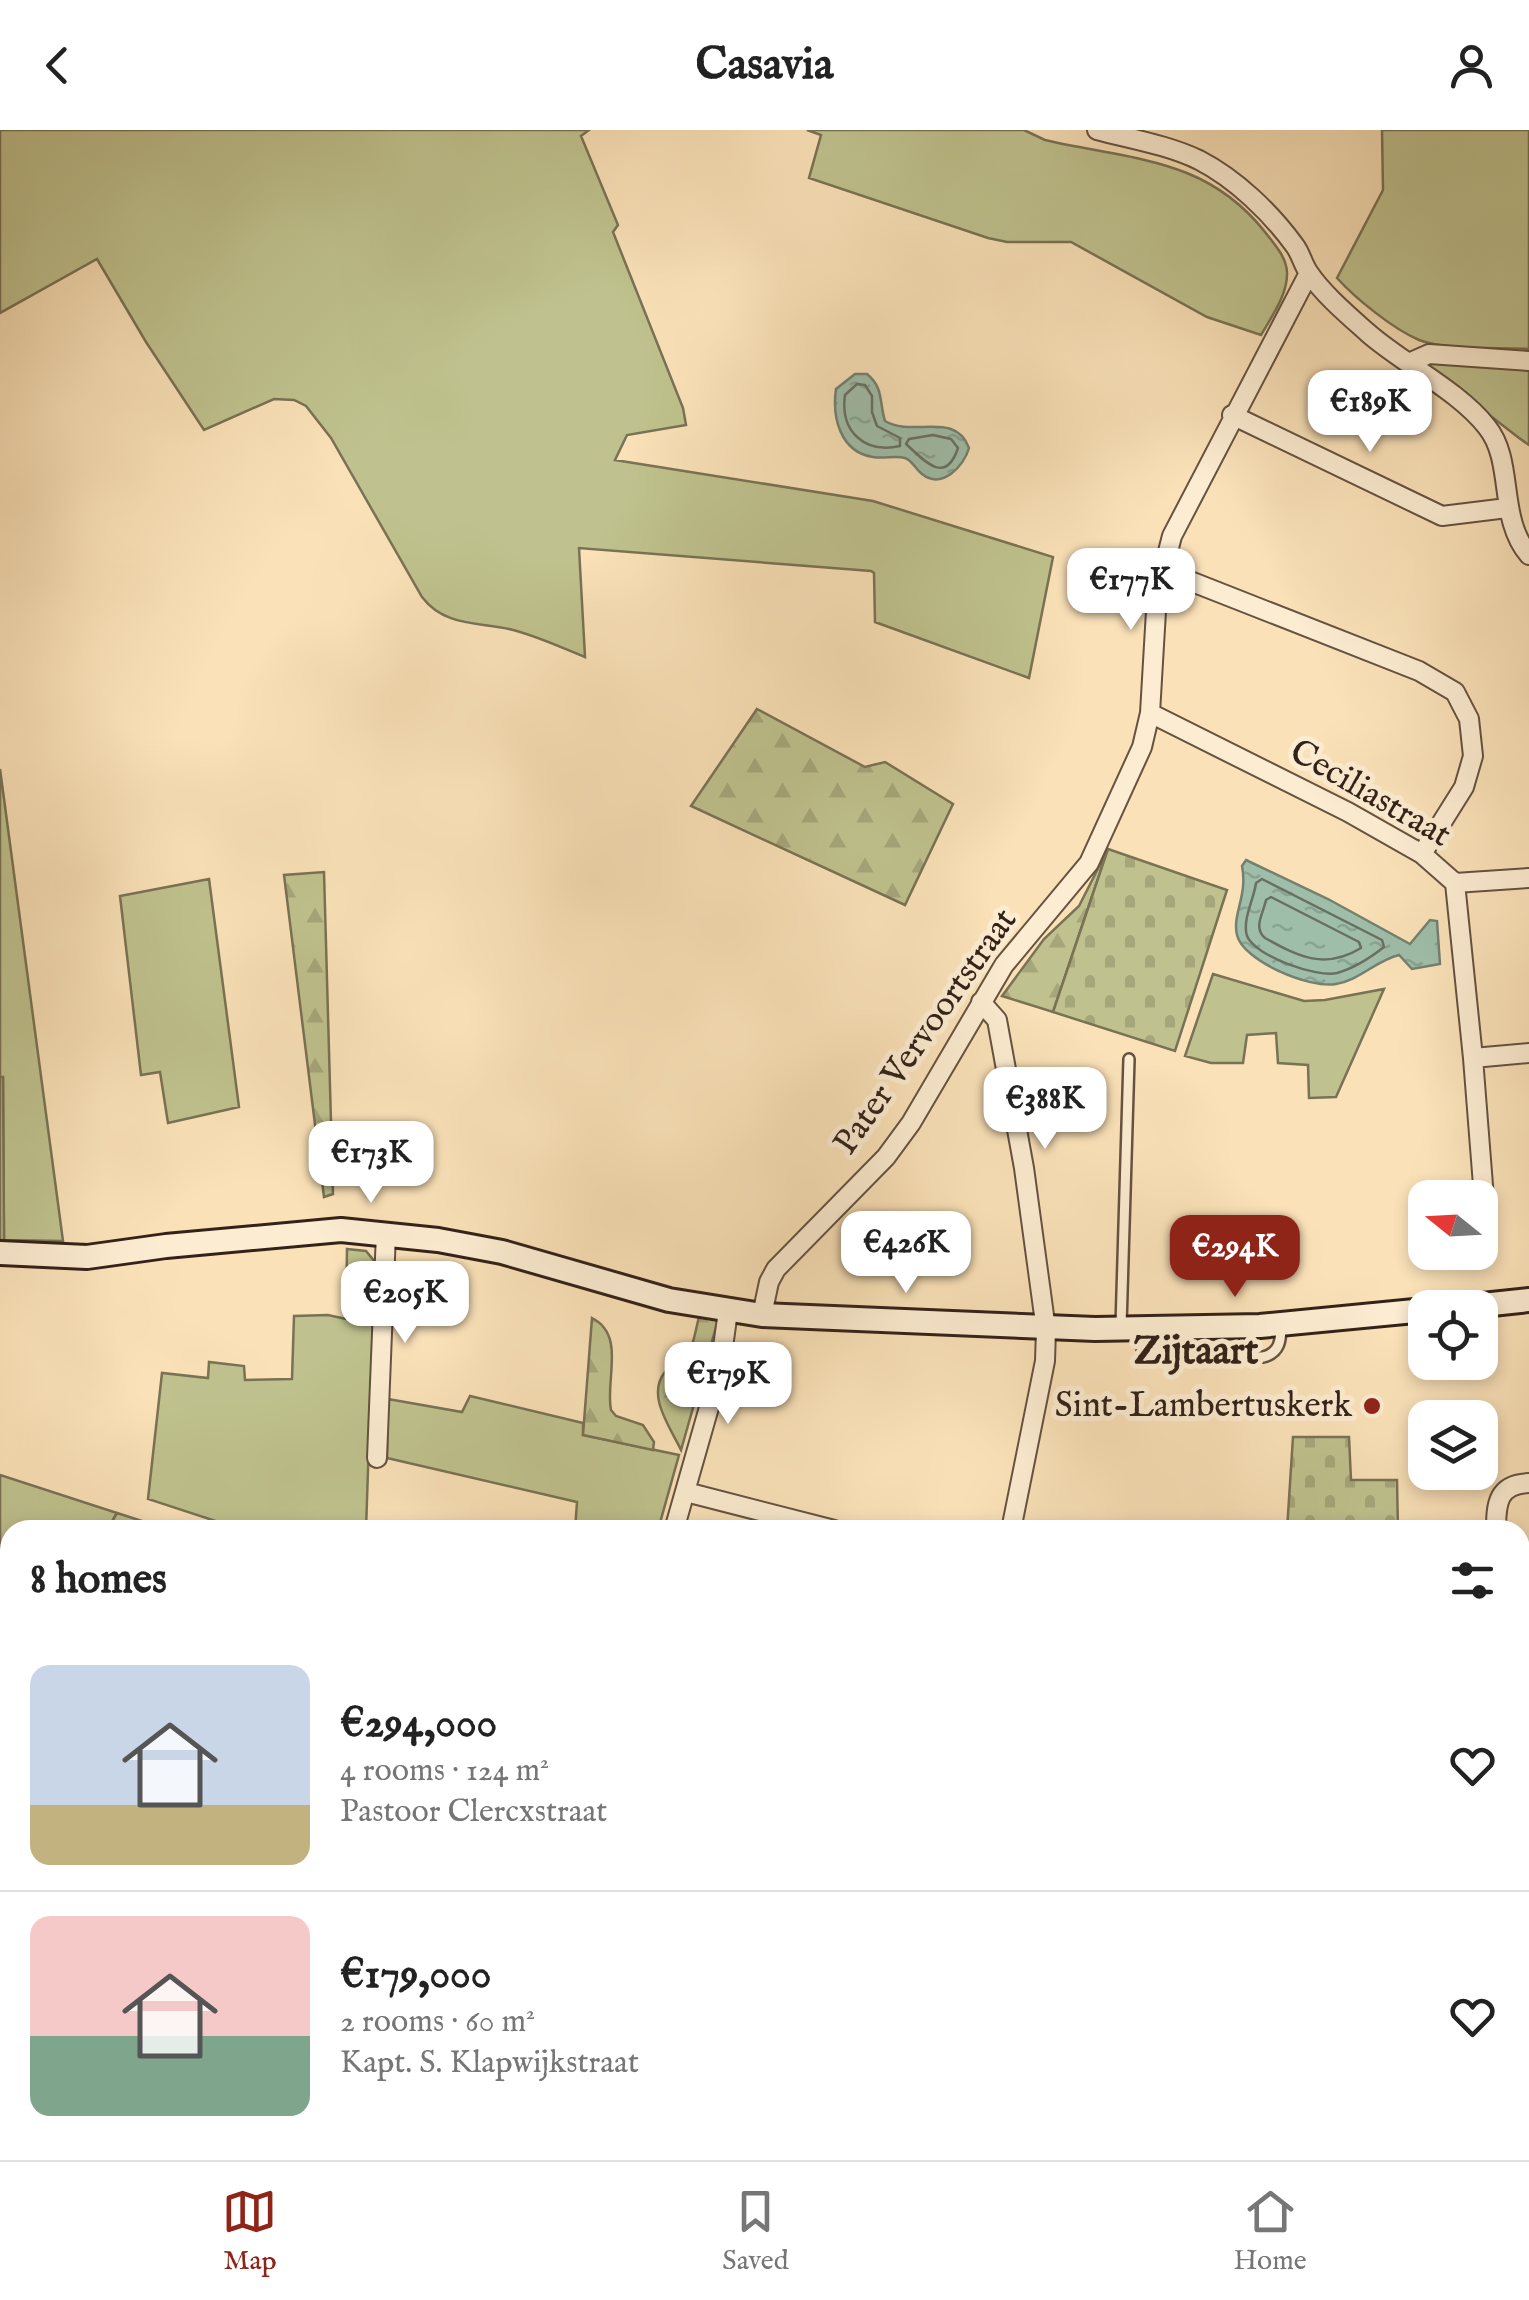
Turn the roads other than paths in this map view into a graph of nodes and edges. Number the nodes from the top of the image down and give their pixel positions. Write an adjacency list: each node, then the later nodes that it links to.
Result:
1 (1097, 130): 2 (street)
2 (1309, 274): 4 (street); 5 (street, Pater Vervoortstraat)
3 (1529, 361): 4 (street)
4 (1411, 362): 6 (street)
5 (1232, 415): 6 (street); 8 (street, Pater Vervoortstraat)
6 (1507, 508): 7 (street)
7 (1529, 555)
8 (1162, 570): 9 (street, Pater Vervoortstraat); 10 (street)
9 (1150, 714): 10 (street, Ceciliastraat); 13 (street, Pater Vervoortstraat)
10 (1422, 854): 12 (street, Ceciliastraat)
11 (1529, 878): 12 (street)
12 (1455, 884): 15 (street, Ceciliastraat)
13 (981, 1002): 24 (street, Pater Vervoortstraat); 26 (street)
14 (1529, 1054): 15 (street)
15 (1473, 1058): 17 (street, Ceciliastraat)
16 (1129, 1059): 25 (lane)
17 (1483, 1180)
18 (386, 1233): 19 (street); 22 (street); 27 (street)
19 (0, 1252)
20 (1529, 1300): 21 (street)
21 (1498, 1303)
22 (728, 1311): 24 (street); 29 (street)
23 (1408, 1312): 25 (street)
24 (762, 1314): 26 (street)
25 (1129, 1329): 26 (street)
26 (1046, 1330): 32 (street)
27 (377, 1458)
28 (1529, 1483): 33 (street)
29 (686, 1492): 30 (street); 31 (street)
30 (677, 1520)
31 (795, 1520)
32 (1013, 1520)
33 (1496, 1520)

